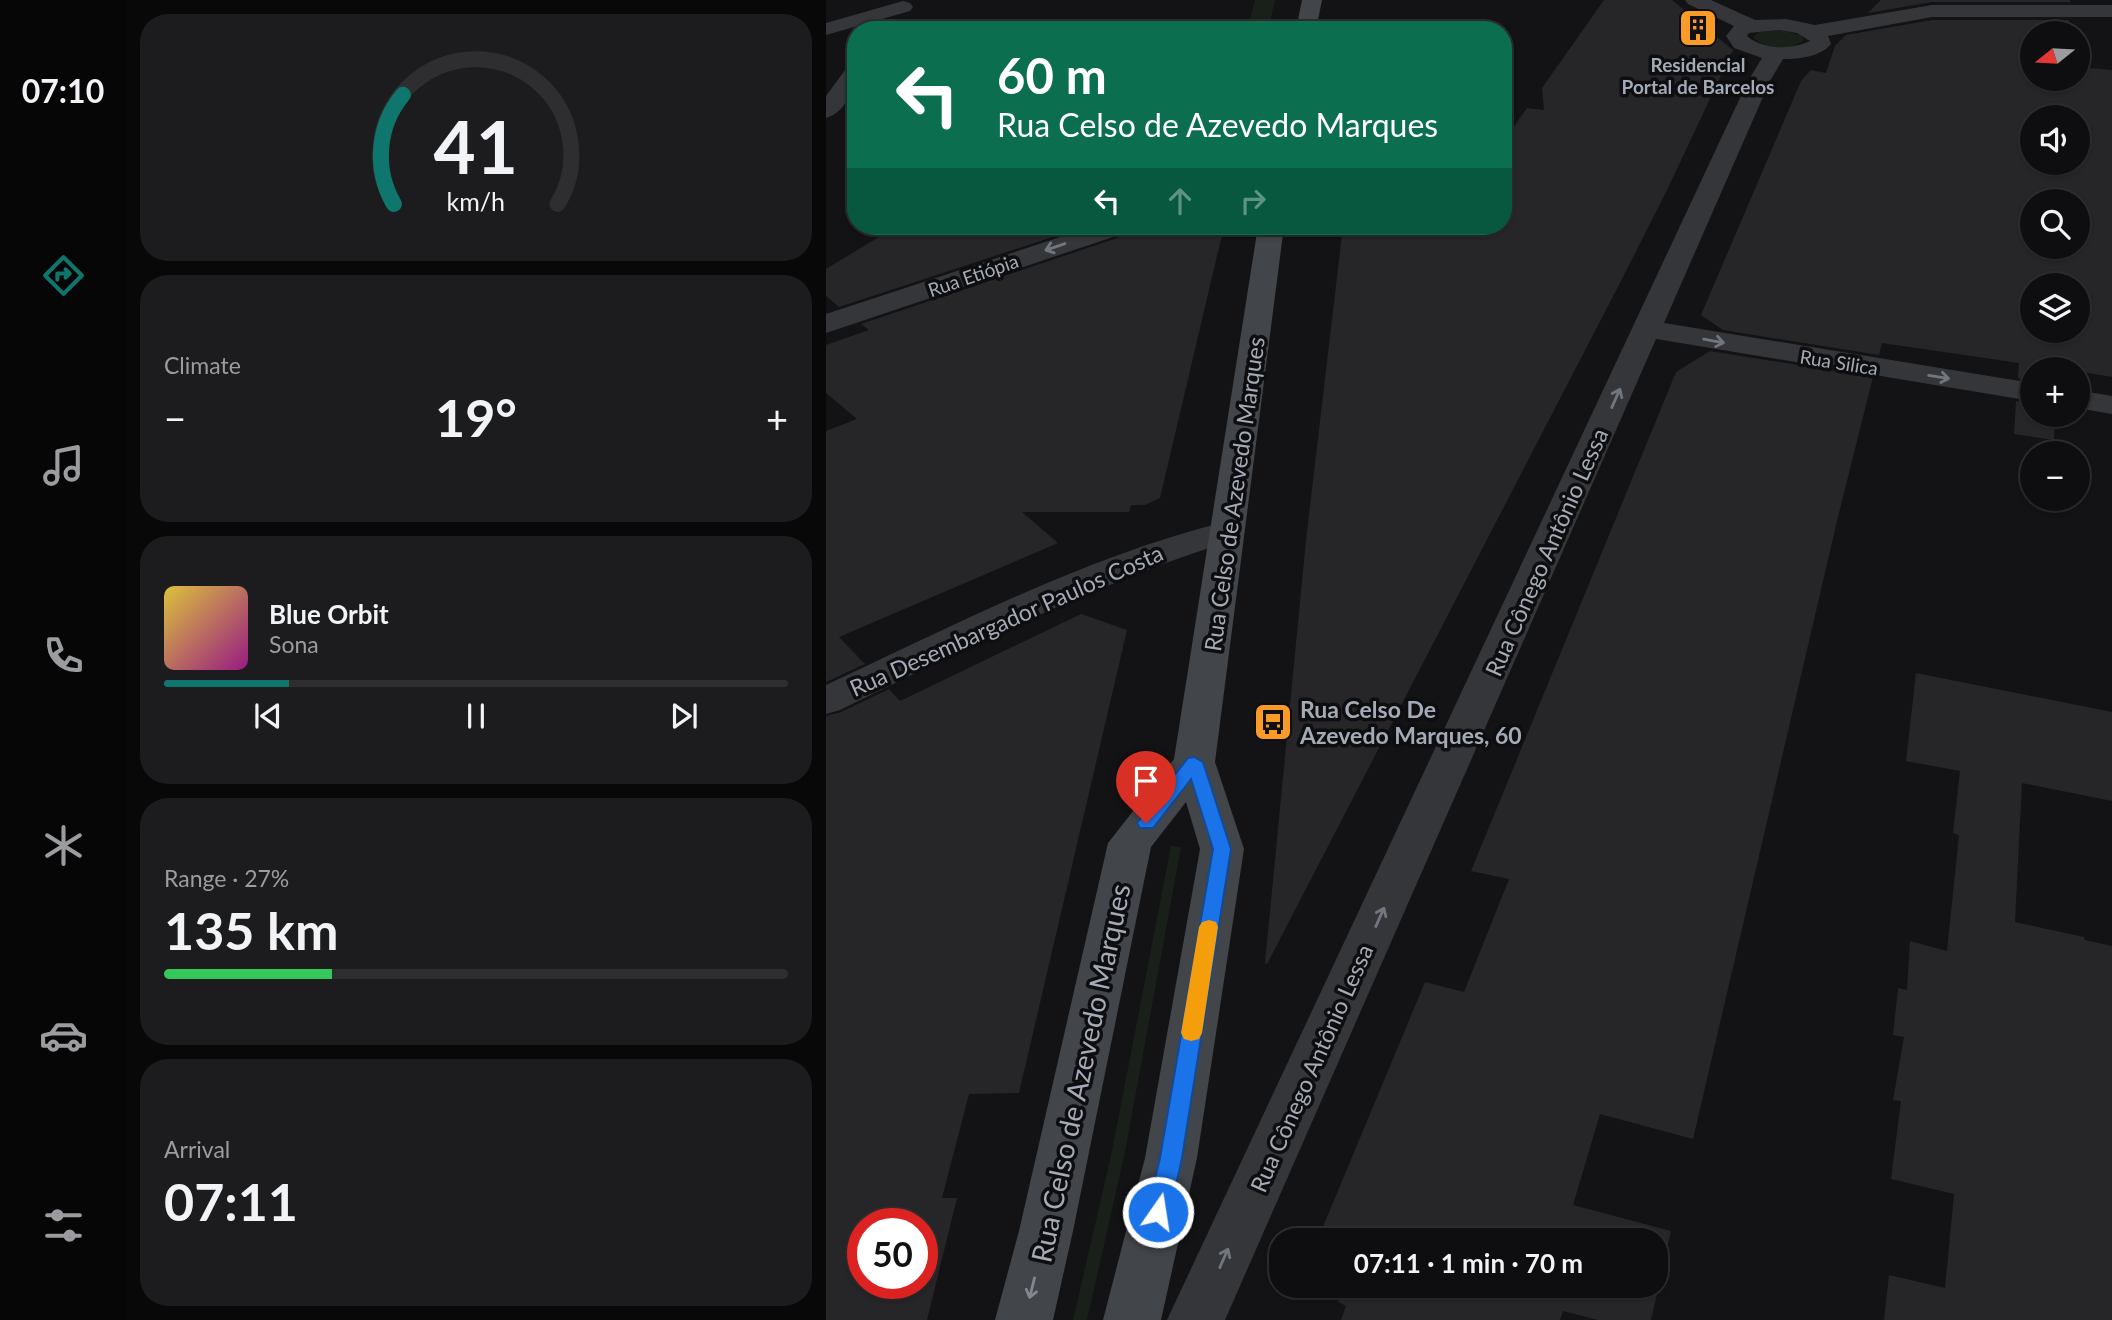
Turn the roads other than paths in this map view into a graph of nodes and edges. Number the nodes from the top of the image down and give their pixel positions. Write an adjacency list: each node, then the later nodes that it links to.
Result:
1 (1312, 0): 7 (main road)
2 (1695, 0): 10 (street)
3 (906, 4): 5 (street); 6 (street)
4 (2112, 11): 9 (street)
5 (852, 21)
6 (893, 21)
7 (1308, 21)
8 (847, 22): 11 (street)
9 (1802, 22): 10 (street); 12 (street)
10 (1751, 26): 12 (street)
11 (826, 29)
12 (1776, 53): 18 (street, Rua Cônego Antônio Lessa)
13 (847, 83): 14 (street)
14 (826, 111)
15 (1092, 235): 17 (street, Rua Etiópia, one-way to 17)
16 (1270, 235): 22 (main road, Rua Celso de Azevedo Marques)
17 (826, 324)
18 (1647, 329): 19 (street, Rua Silica, one-way to 19); 27 (street, Rua Cônego Antônio Lessa, one-way to 18)
19 (2020, 390)
20 (2090, 401): 21 (street)
21 (2112, 405)
22 (1228, 531): 23 (street, Rua Desembargador Paulos Costa); 24 (main road, Rua Celso de Azevedo Marques)
23 (826, 701)
24 (1194, 762): 25 (main road, Rua Celso de Azevedo Marques, one-way to 25); 26 (main road, Rua Celso de Azevedo Marques)
25 (1024, 1320)
26 (1132, 1320)
27 (1196, 1320)

